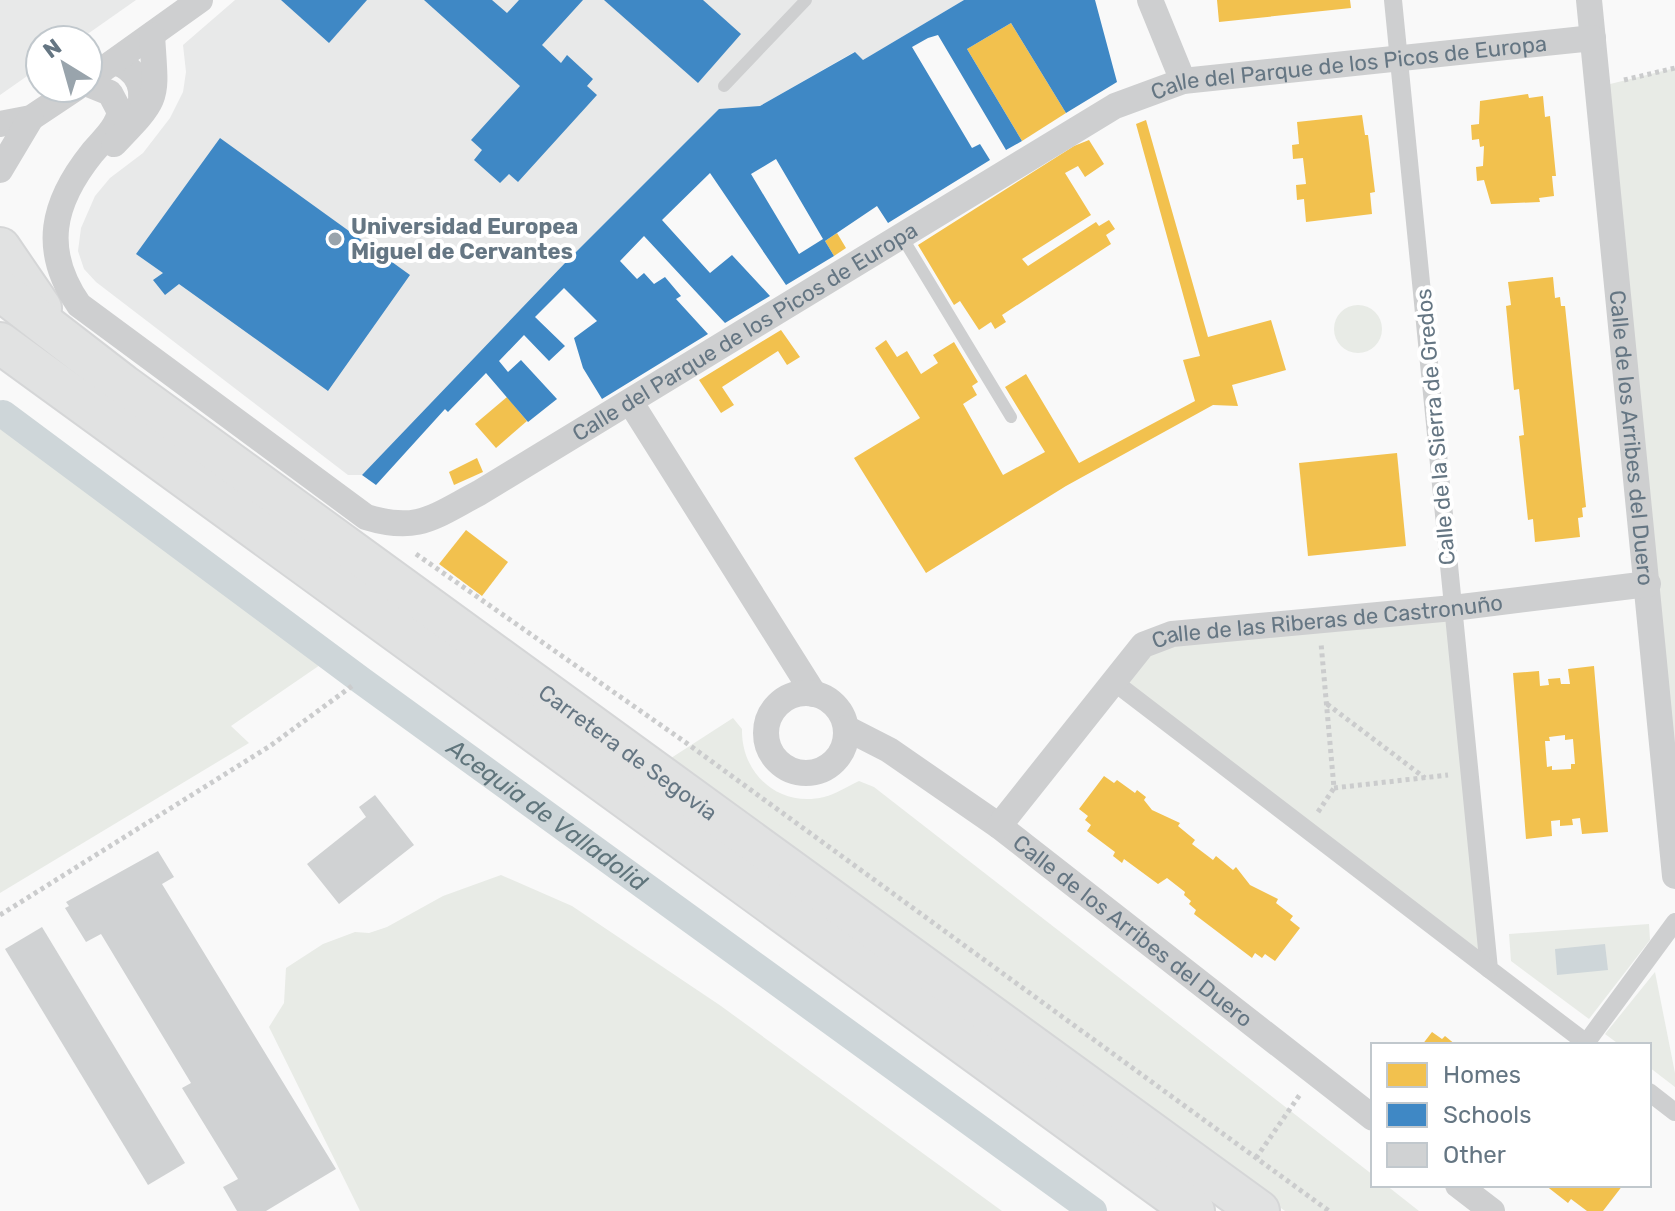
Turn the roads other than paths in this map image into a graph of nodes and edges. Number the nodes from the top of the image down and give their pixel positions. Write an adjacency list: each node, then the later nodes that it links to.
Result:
1 (200, 0): 6 (street)
2 (806, 0): 12 (lane)
3 (1150, 0): 11 (street)
4 (1393, 0): 8 (street, Calle de la Sierra de Gredos)
5 (1589, 0): 7 (street, Calle de los Arribes del Duero)
6 (152, 35): 9 (street); 17 (street)
7 (1593, 38): 8 (street, Calle del Parque de los Picos de Europa); 29 (street, Calle de los Arribes del Duero)
8 (1400, 59): 11 (street, Calle del Parque de los Picos de Europa); 30 (street, Calle de la Sierra de Gredos)
9 (114, 62): 10 (street); 17 (street)
10 (104, 70)
11 (1183, 81): 20 (street, Calle del Parque de los Picos de Europa)
12 (724, 86)
13 (104, 90): 19 (street)
14 (52, 104): 15 (street)
15 (31, 118): 16 (street); 18 (street)
16 (0, 124)
17 (131, 126): 19 (street)
18 (0, 170)
19 (70, 184): 27 (street, Calle del Parque de los Picos de Europa)
20 (902, 237): 27 (street, Calle del Parque de los Picos de Europa); 28 (lane)
21 (0, 248): 23 (main road)
22 (0, 290): 23 (main road, Carretera de Segovia)
23 (61, 338): 47 (main road, Carretera de Segovia)
24 (0, 343): 26 (main road, Carretera de Segovia)
25 (0, 363): 26 (main road)
26 (64, 391): 46 (main road, Carretera de Segovia)
27 (631, 403): 32 (street)
28 (1011, 417)
29 (1648, 584): 30 (street, Calle de las Riberas de Castronuño); 37 (street, Calle de los Arribes del Duero)
30 (1453, 608): 31 (street, Calle de las Riberas de Castronuño); 39 (street, Calle de la Sierra de Gredos)
31 (1114, 682): 36 (street, Calle de las Riberas de Castronuño); 39 (street)
32 (801, 686): 33 (street); 35 (street)
33 (846, 728): 34 (street, Calle de los Arribes del Duero); 35 (street)
34 (889, 750): 35 (street); 36 (street, Calle de los Arribes del Duero)
35 (840, 754)
36 (999, 826): 44 (street, Calle de los Arribes del Duero)
37 (1675, 876)
38 (1675, 922): 41 (street)
39 (1489, 969): 40 (street)
40 (1586, 1043)
41 (1588, 1043)
42 (1651, 1094): 43 (street)
43 (1675, 1112)
44 (1371, 1116)
45 (1461, 1187): 48 (street)
46 (1194, 1211)
47 (1259, 1211)
48 (1492, 1211)

